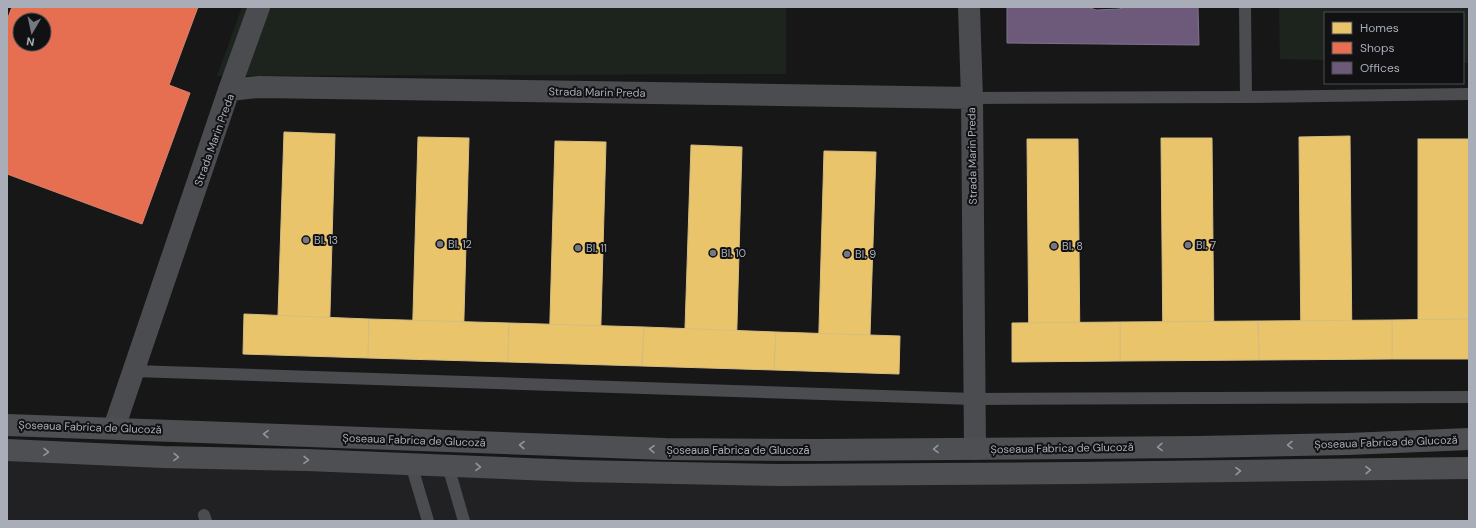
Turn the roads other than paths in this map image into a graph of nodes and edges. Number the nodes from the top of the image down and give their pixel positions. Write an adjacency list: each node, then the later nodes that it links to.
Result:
1 (259, 7): 4 (street)
2 (969, 7): 7 (street)
3 (1246, 7): 6 (lane)
4 (230, 90): 7 (street, Strada Marin Preda); 8 (street, Strada Marin Preda)
5 (1469, 94): 6 (lane)
6 (1246, 97): 7 (lane)
7 (972, 98): 10 (street, Strada Marin Preda)
8 (134, 371): 10 (lane); 12 (street, Strada Marin Preda)
9 (1469, 398): 10 (lane)
10 (974, 399): 14 (street, Strada Marin Preda)
11 (7, 425): 12 (main road, Șoseaua Fabrica de Glucoză)
12 (114, 428): 14 (main road, Șoseaua Fabrica de Glucoză, one-way to 12)
13 (1469, 438): 14 (main road, Șoseaua Fabrica de Glucoză, one-way to 14)
14 (975, 449)
15 (7, 450): 16 (main road, Șoseaua Fabrica de Glucoză, one-way to 16)
16 (411, 464): 17 (main road, Șoseaua Fabrica de Glucoză); 19 (lane)
17 (448, 466): 18 (main road, Șoseaua Fabrica de Glucoză, one-way to 18); 20 (lane)
18 (1469, 468)
19 (428, 521)
20 (464, 521)

